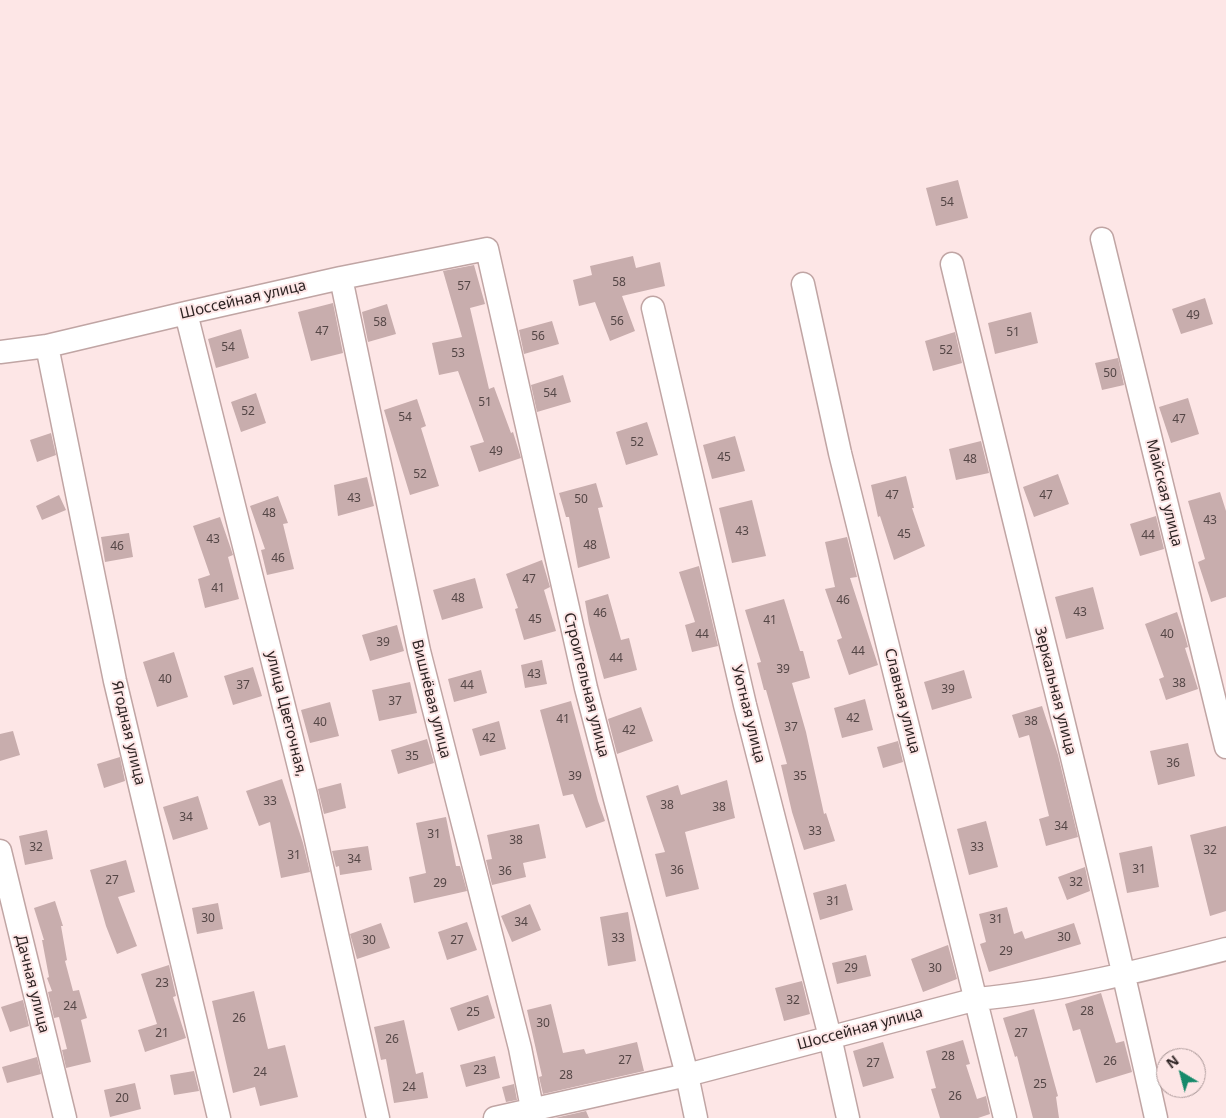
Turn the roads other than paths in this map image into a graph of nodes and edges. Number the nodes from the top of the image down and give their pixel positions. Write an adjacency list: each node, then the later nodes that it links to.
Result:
1 (1102, 239): 10 (street, Майская улица)
2 (487, 249): 4 (street, Шоссейная улица); 16 (street, Строительная улица)
3 (952, 264): 13 (street, Зеркальная улица)
4 (341, 278): 7 (street, Шоссейная улица); 17 (street, Вишнёвая улица)
5 (803, 284): 14 (street, Славная улица)
6 (652, 308): 15 (street, Уютная улица)
7 (186, 313): 8 (street, Шоссейная улица); 20 (street, улица Цветочная,)
8 (47, 346): 9 (street, Шоссейная улица); 19 (street, Ягодная улица)
9 (0, 352)
10 (1226, 747)
11 (0, 850): 18 (street, Дачная улица)
12 (1226, 949): 13 (street, Шоссейная улица)
13 (1124, 974): 14 (street, Шоссейная улица); 25 (street, Зеркальная улица)
14 (976, 999): 15 (street, Шоссейная улица); 24 (street, Славная улица)
15 (830, 1037): 16 (street, Шоссейная улица); 23 (street, Уютная улица)
16 (687, 1075): 17 (street, Шоссейная улица); 22 (street, Строительная улица)
17 (533, 1114): 21 (street, Шоссейная улица)
18 (65, 1118)
19 (219, 1118)
20 (378, 1118)
21 (495, 1118)
22 (696, 1118)
23 (848, 1118)
24 (1005, 1118)
25 (1156, 1118)

